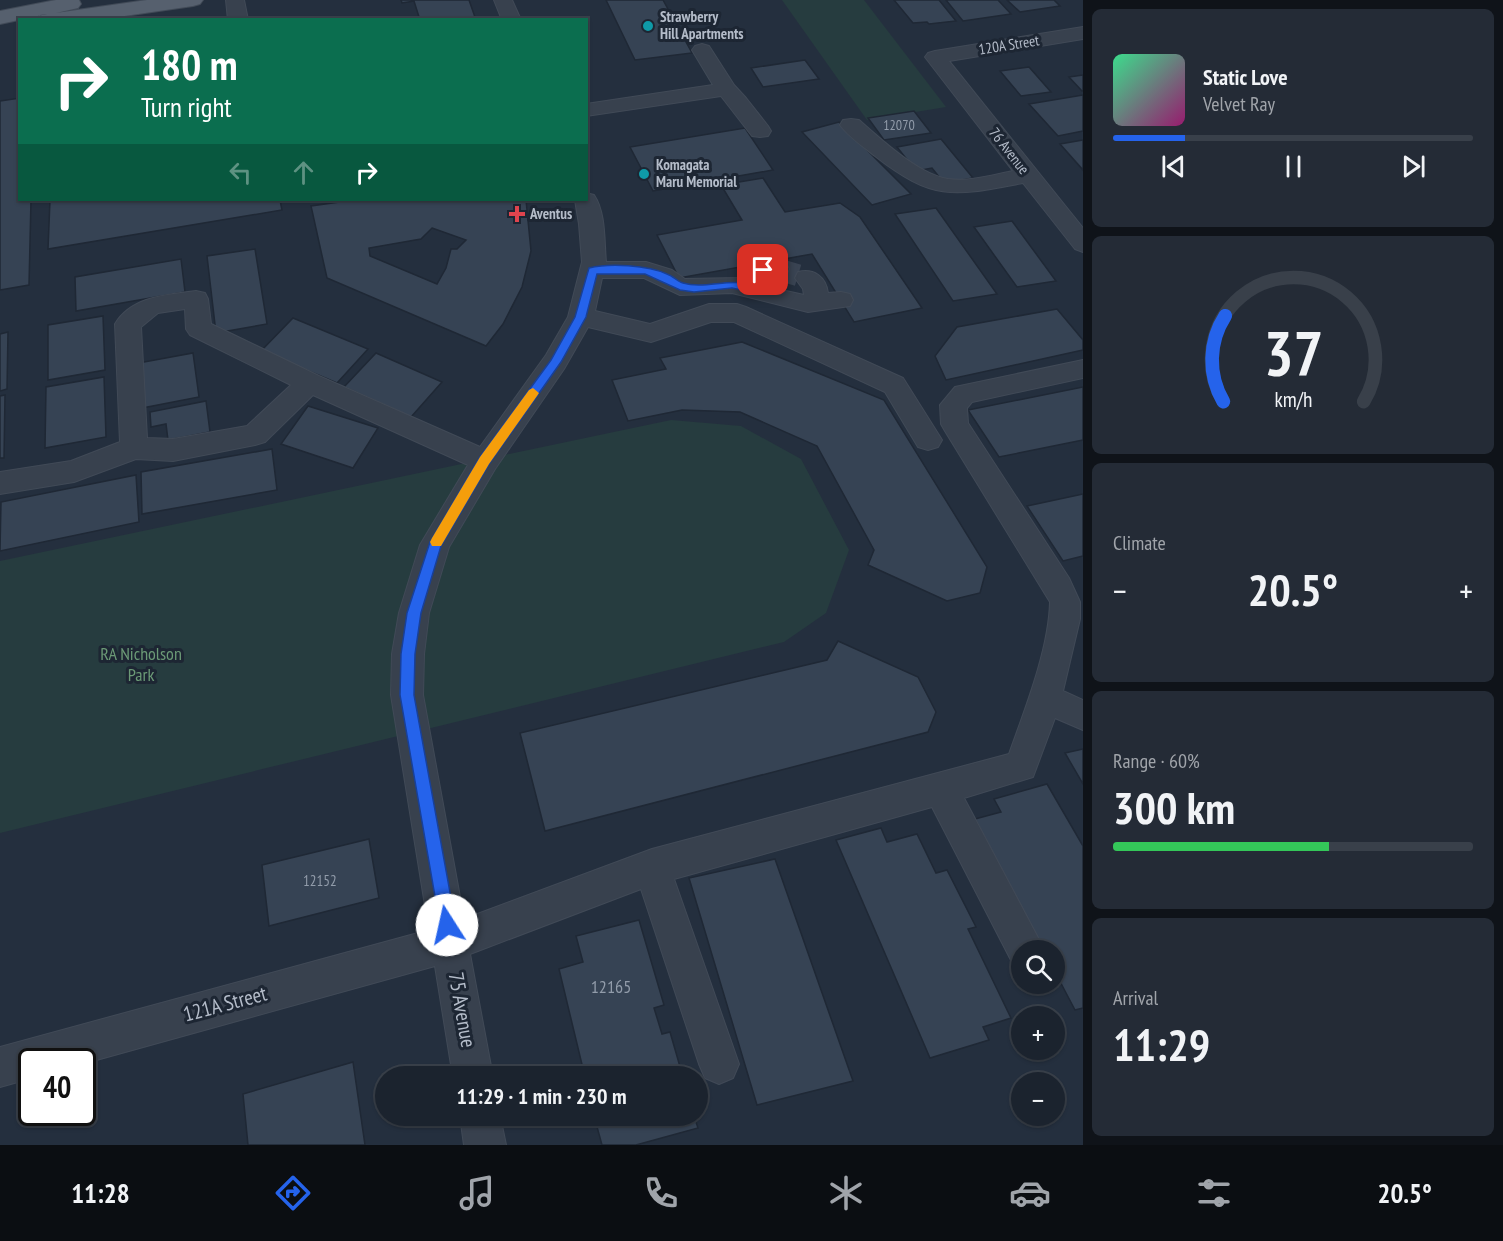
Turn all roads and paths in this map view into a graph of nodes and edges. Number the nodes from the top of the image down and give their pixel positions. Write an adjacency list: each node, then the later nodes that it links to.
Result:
1 (47, 0): 6 (main road)
2 (99, 0): 7 (main road)
3 (193, 0): 8 (main road)
4 (235, 0): 9 (street)
5 (503, 0): 10 (street)
6 (0, 6)
7 (0, 18)
8 (62, 18)
9 (238, 18)
10 (511, 18)
11 (18, 23): 12 (main road)
12 (0, 26)
13 (1083, 34): 15 (street, 120A Street)
14 (702, 50): 16 (street)
15 (935, 57): 20 (street, 76 Avenue)
16 (726, 89): 17 (street); 19 (street)
17 (588, 110)
18 (851, 125): 20 (street)
19 (760, 132)
20 (1028, 175): 22 (street, 76 Avenue)
21 (586, 201): 24 (street, 75 Avenue)
22 (1083, 244)
23 (777, 268): 26 (street)
24 (593, 270): 26 (street); 27 (street, 75 Avenue)
25 (807, 278): 26 (street)
26 (746, 287)
27 (581, 317): 30 (street); 32 (street, 75 Avenue)
28 (1083, 369): 34 (street)
29 (310, 383): 31 (street); 31 (street); 32 (street)
30 (927, 440)
31 (134, 448): 33 (street)
32 (484, 461): 40 (street, 75 Avenue)
33 (0, 483)
34 (1070, 584): 35 (street)
35 (1045, 699): 36 (street); 37 (street, 121A Street)
36 (1083, 715)
37 (941, 789): 38 (street, 121A Street); 39 (street)
38 (652, 867): 40 (street, 121A Street); 41 (street)
39 (1020, 940)
40 (450, 943): 42 (street, 75 Avenue); 43 (street, 121A Street)
41 (719, 1064)
42 (471, 1066)
43 (0, 1067)
44 (482, 1126): 45 (street)
45 (485, 1145)

